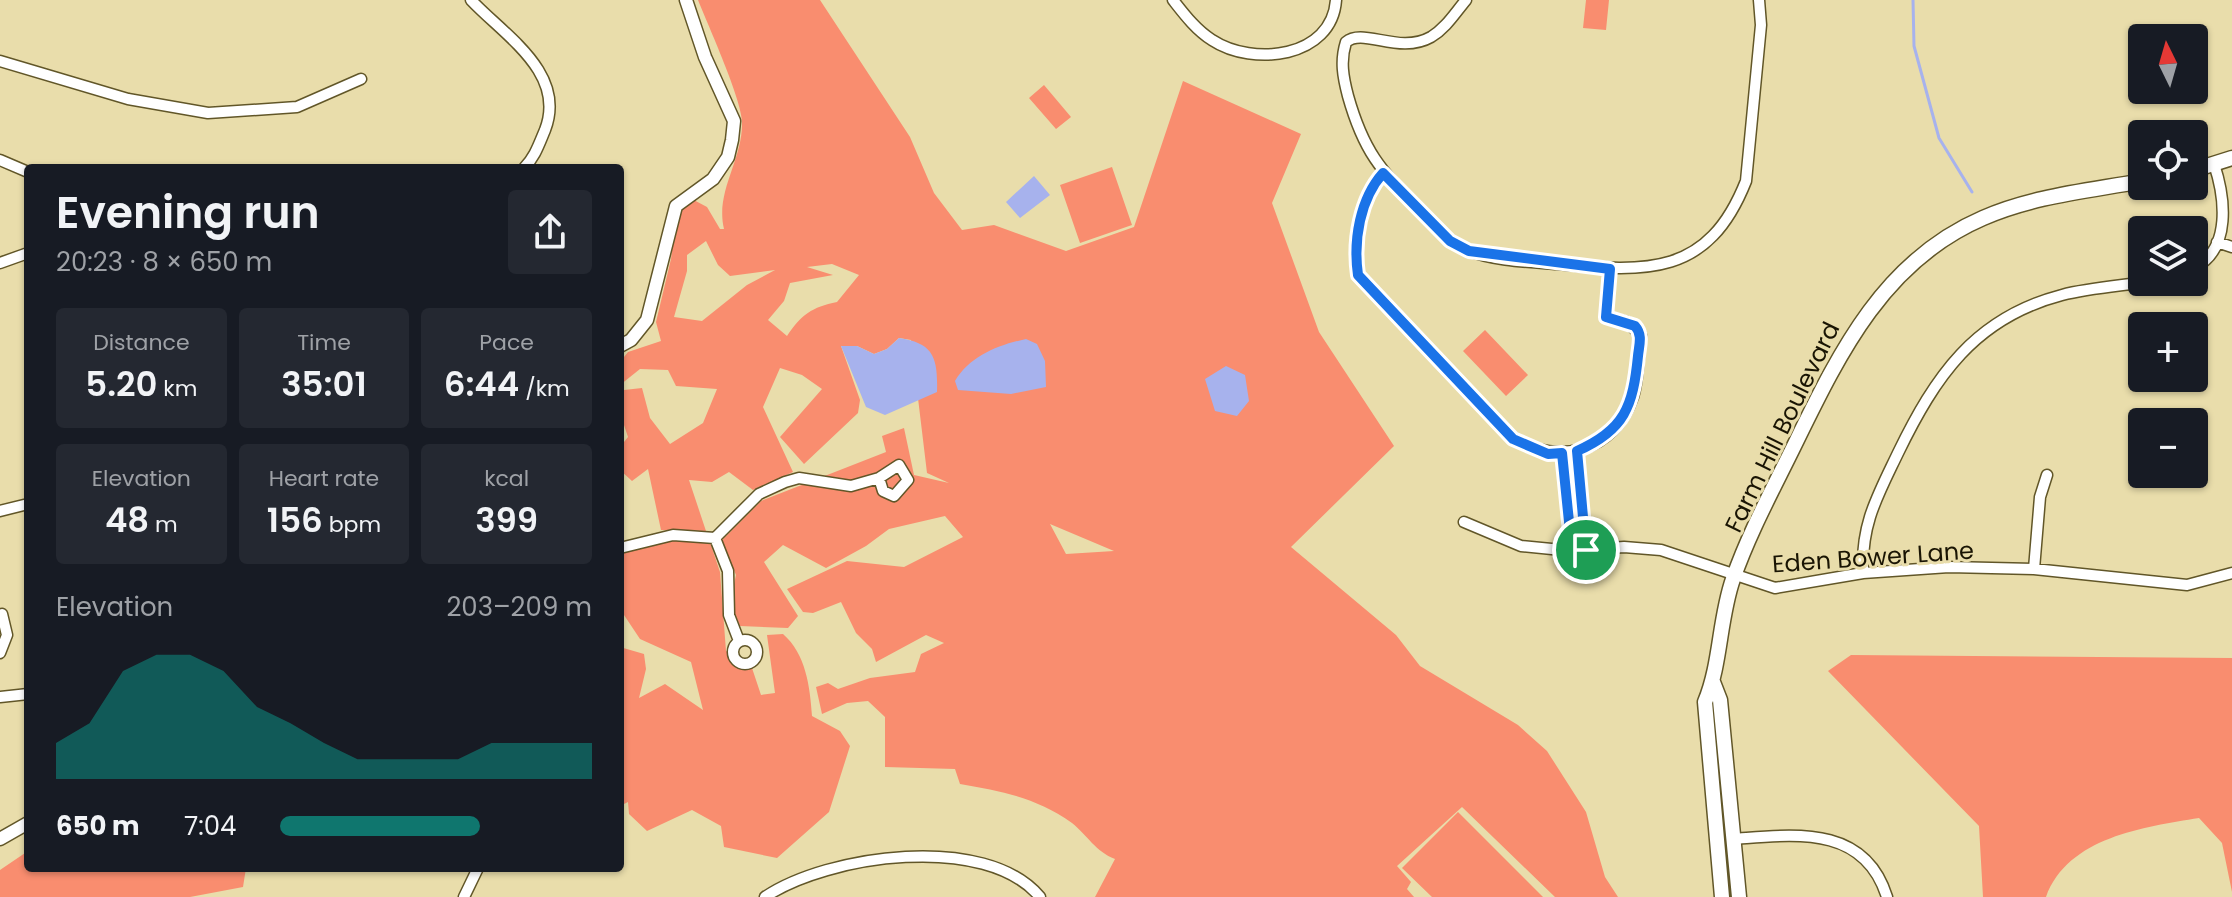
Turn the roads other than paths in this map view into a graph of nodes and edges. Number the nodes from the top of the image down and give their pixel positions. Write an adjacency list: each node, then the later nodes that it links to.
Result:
1 (471, 0): 11 (street)
2 (686, 0): 24 (street)
3 (1173, 0): 4 (street)
4 (1336, 0)
5 (1466, 0): 15 (street)
6 (1759, 0): 22 (street)
7 (0, 61): 8 (street)
8 (361, 79)
9 (2232, 158): 12 (main road)
10 (0, 160): 14 (street)
11 (527, 164)
12 (2214, 164): 13 (main road); 17 (street)
13 (2208, 166)
14 (24, 170)
15 (1383, 173): 22 (street); 26 (street)
16 (2128, 183): 39 (main road, Farm Hill Boulevard)
17 (2217, 242): 18 (street); 19 (street)
18 (2232, 247)
19 (2208, 252)
20 (24, 254): 21 (street)
21 (0, 263)
22 (1610, 269): 25 (street)
23 (2128, 285): 37 (street)
24 (624, 344)
25 (1577, 451): 26 (street); 34 (street)
26 (1562, 453): 35 (street)
27 (2047, 475): 36 (street)
28 (879, 478): 32 (street)
29 (24, 505): 30 (street)
30 (0, 511)
31 (1464, 522): 35 (street, Eden Bower Lane)
32 (715, 538): 33 (street); 41 (street)
33 (624, 547)
34 (1586, 550): 35 (street, Eden Bower Lane); 39 (street, Eden Bower Lane)
35 (1572, 551)
36 (2034, 569): 37 (street, Eden Bower Lane); 38 (street, Eden Bower Lane)
37 (1863, 573): 39 (street, Eden Bower Lane)
38 (2232, 573)
39 (1734, 576): 43 (main road, Farm Hill Boulevard)
40 (2, 614): 42 (street)
41 (739, 641)
42 (0, 653)
43 (1713, 682): 48 (main road, Farm Hill Boulevard); 53 (main road, Farm Hill Boulevard)
44 (24, 694): 45 (street)
45 (0, 697)
46 (24, 825): 47 (street)
47 (0, 839)
48 (1732, 839): 54 (main road, Farm Hill Boulevard); 55 (street)
49 (476, 872): 50 (street)
50 (464, 897)
51 (765, 897): 52 (street)
52 (1040, 897)
53 (1722, 897)
54 (1739, 897)
55 (1887, 897)

